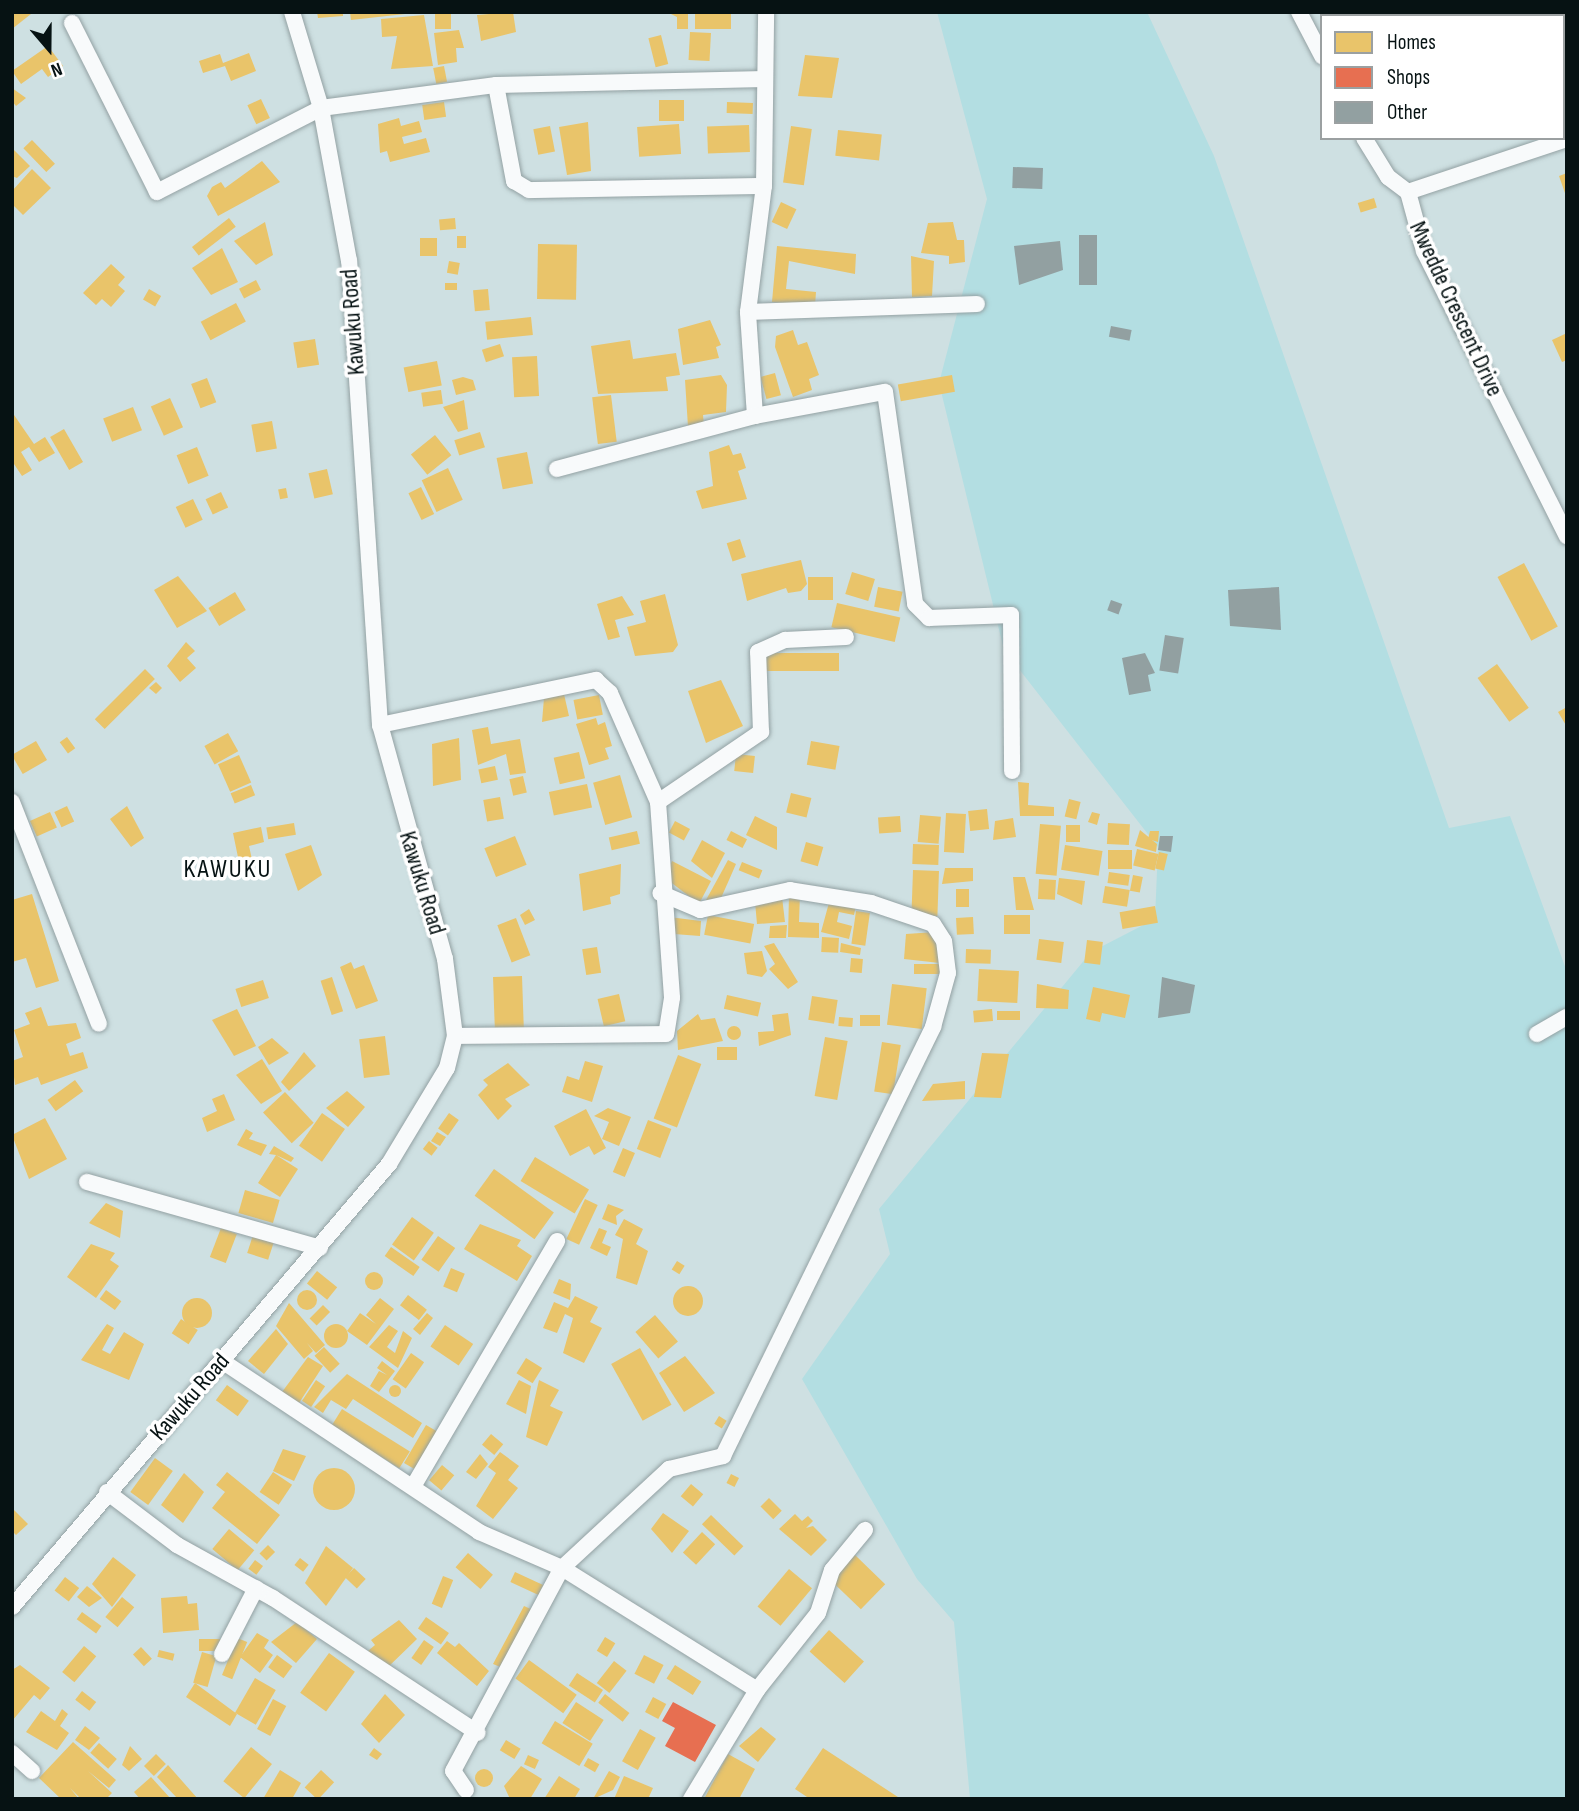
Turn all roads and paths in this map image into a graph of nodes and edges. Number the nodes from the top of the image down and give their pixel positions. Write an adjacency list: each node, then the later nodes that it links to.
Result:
1 (292, 12): 8 (street, Kawuku Road)
2 (766, 12): 6 (street)
3 (1299, 12): 5 (street)
4 (72, 23): 8 (street)
5 (1320, 52)
6 (765, 79): 7 (street); 11 (street)
7 (496, 85): 8 (street); 11 (street)
8 (321, 108): 19 (street, Kawuku Road)
9 (1365, 140): 12 (street)
10 (1564, 140): 12 (street, Mwedde Crescent Drive)
11 (764, 186): 14 (street)
12 (1408, 192): 17 (street, Mwedde Crescent Drive)
13 (977, 304): 14 (street)
14 (748, 312): 15 (street)
15 (755, 416): 16 (street); 20 (street)
16 (556, 469)
17 (1567, 536)
18 (846, 637): 22 (street)
19 (380, 726): 22 (street); 27 (street, Kawuku Road)
20 (1012, 771)
21 (12, 802): 25 (street)
22 (658, 802): 23 (street)
23 (660, 893): 27 (street); 35 (street)
24 (1567, 1017): 26 (street)
25 (99, 1024)
26 (1537, 1034)
27 (455, 1036): 30 (street, Kawuku Road)
28 (87, 1182): 30 (street)
29 (557, 1241): 32 (street)
30 (320, 1248): 31 (street, Kawuku Road)
31 (222, 1361): 32 (street); 33 (street, Kawuku Road)
32 (414, 1485): 35 (street)
33 (107, 1492): 36 (street); 37 (street, Kawuku Road)
34 (865, 1530): 39 (street)
35 (562, 1568): 39 (street); 40 (street)
36 (256, 1588): 38 (street); 40 (street)
37 (12, 1607)
38 (222, 1654)
39 (757, 1690): 44 (street)
40 (478, 1733): 43 (street)
41 (12, 1753): 42 (street)
42 (32, 1771)
43 (466, 1790)
44 (691, 1799)

